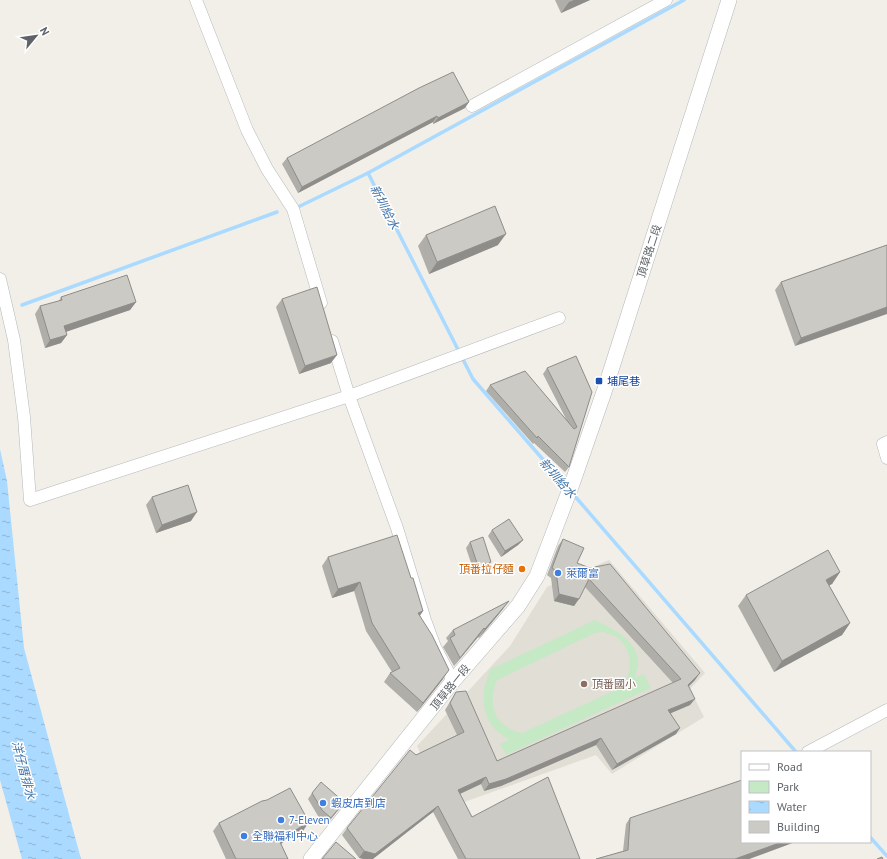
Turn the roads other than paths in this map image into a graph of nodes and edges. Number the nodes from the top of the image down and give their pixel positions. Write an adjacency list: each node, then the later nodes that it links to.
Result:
1 (196, 0): 6 (street)
2 (666, 0): 4 (street)
3 (729, 0): 12 (street, 頂草路二段)
4 (472, 106)
5 (0, 279): 9 (street)
6 (324, 313)
7 (559, 318): 9 (street)
8 (329, 328): 9 (street)
9 (349, 396): 13 (street)
10 (887, 442): 11 (street)
11 (887, 458)
12 (566, 501): 13 (street, 頂草路一段)
13 (453, 681): 16 (street, 頂草路一段)
14 (887, 710): 15 (street)
15 (810, 751)
16 (311, 859)

